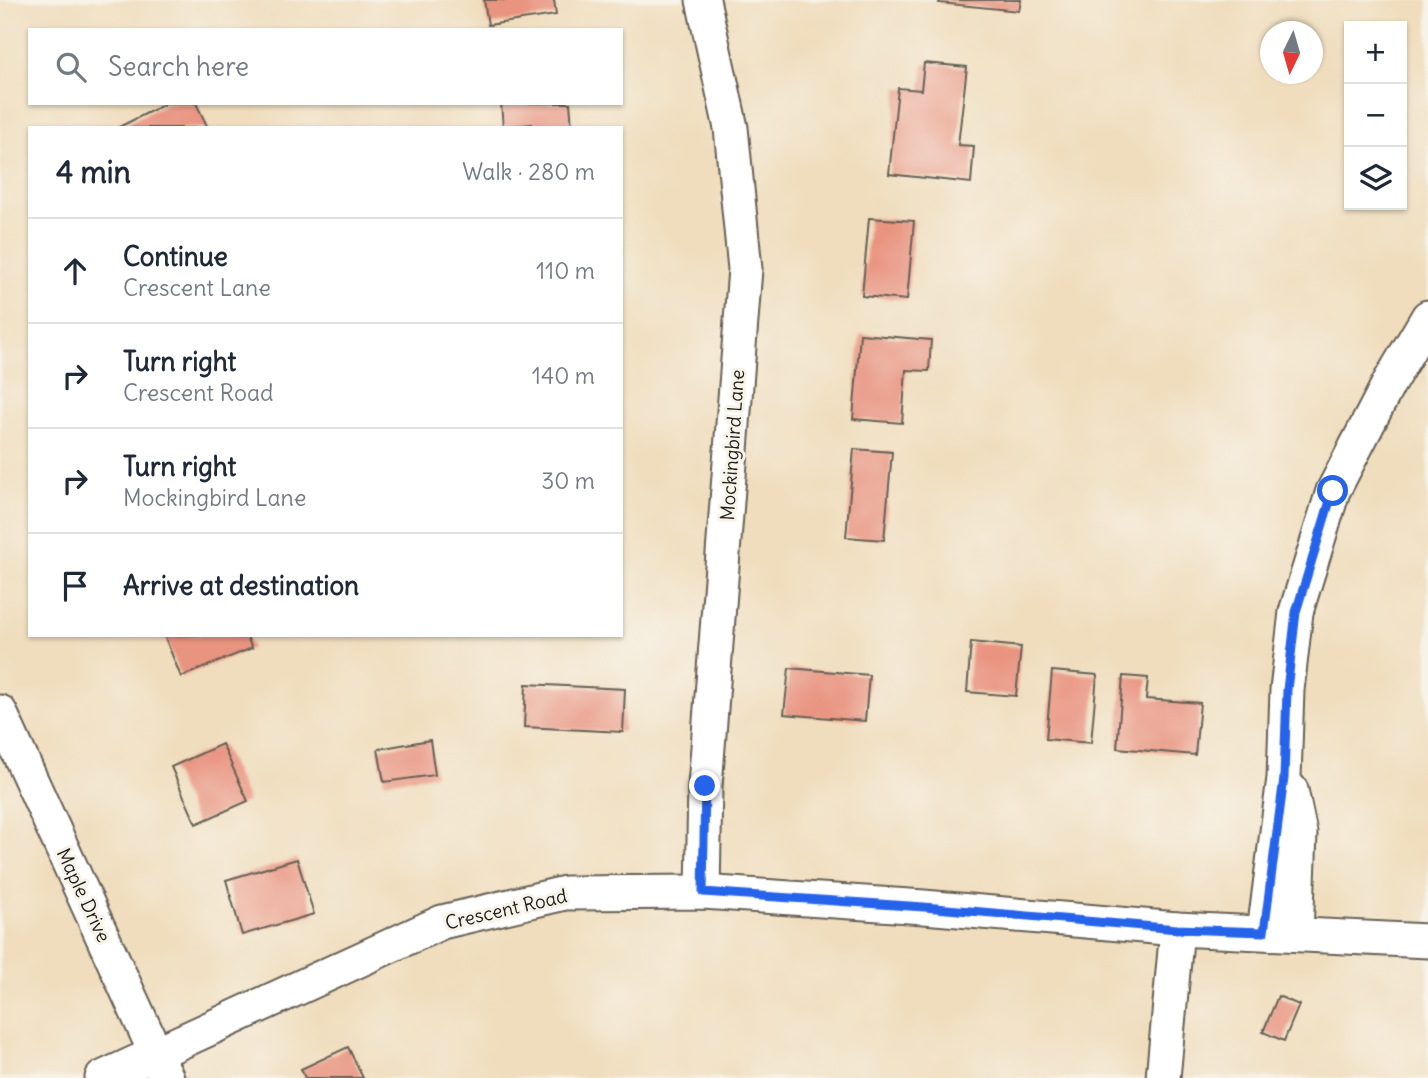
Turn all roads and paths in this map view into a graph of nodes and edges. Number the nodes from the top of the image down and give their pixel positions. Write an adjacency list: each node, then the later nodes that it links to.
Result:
1 (703, 0): 4 (street, Mockingbird Lane)
2 (1428, 317): 6 (street)
3 (0, 712): 8 (street, Maple Drive)
4 (703, 892): 5 (street, Crescent Road); 8 (street, Crescent Road)
5 (1177, 929): 6 (street, Crescent Road); 10 (street)
6 (1280, 933): 7 (street, Crescent Road)
7 (1428, 941)
8 (161, 1065): 9 (street, Crescent Road)
9 (102, 1078)
10 (1163, 1078)

